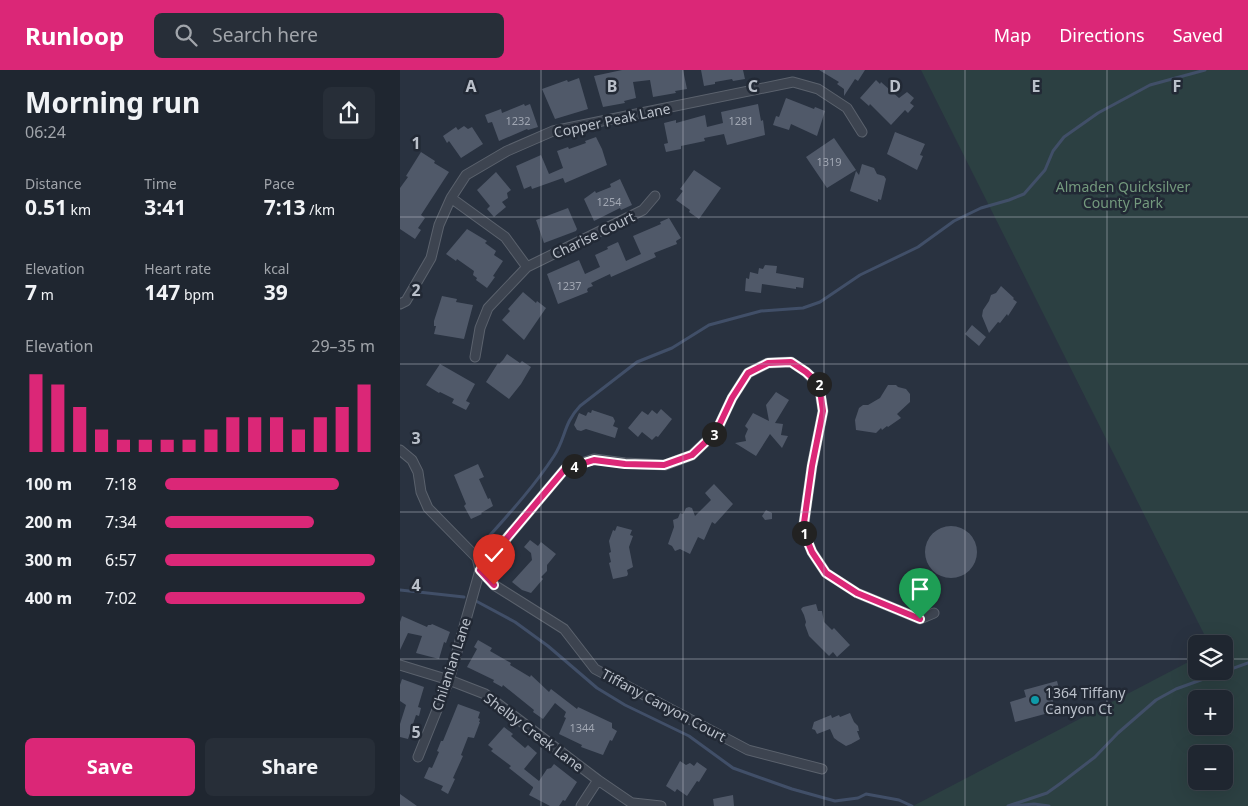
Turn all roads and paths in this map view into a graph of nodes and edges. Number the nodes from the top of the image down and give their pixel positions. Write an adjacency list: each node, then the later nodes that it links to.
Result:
1 (862, 132): 3 (street, Copper Peak Lane)
2 (655, 196): 4 (street, Charise Court)
3 (452, 198): 4 (street); 5 (street, Copper Peak Lane)
4 (528, 267): 6 (street, Charise Court)
5 (400, 304)
6 (475, 357)
7 (400, 450): 8 (street, Tiffany Canyon Court)
8 (480, 570): 9 (street); 11 (street, Chilanian Lane); 13 (street, Tiffany Canyon Court)
9 (934, 613)
10 (400, 665): 11 (street, Shelby Creek Lane)
11 (449, 680): 12 (street, Chilanian Lane); 14 (street, Shelby Creek Lane)
12 (418, 757)
13 (822, 769)
14 (598, 780): 15 (street, Shelby Creek Lane); 16 (street)
15 (634, 805): 17 (street, Shelby Creek Lane)
16 (581, 806)
17 (661, 806)

